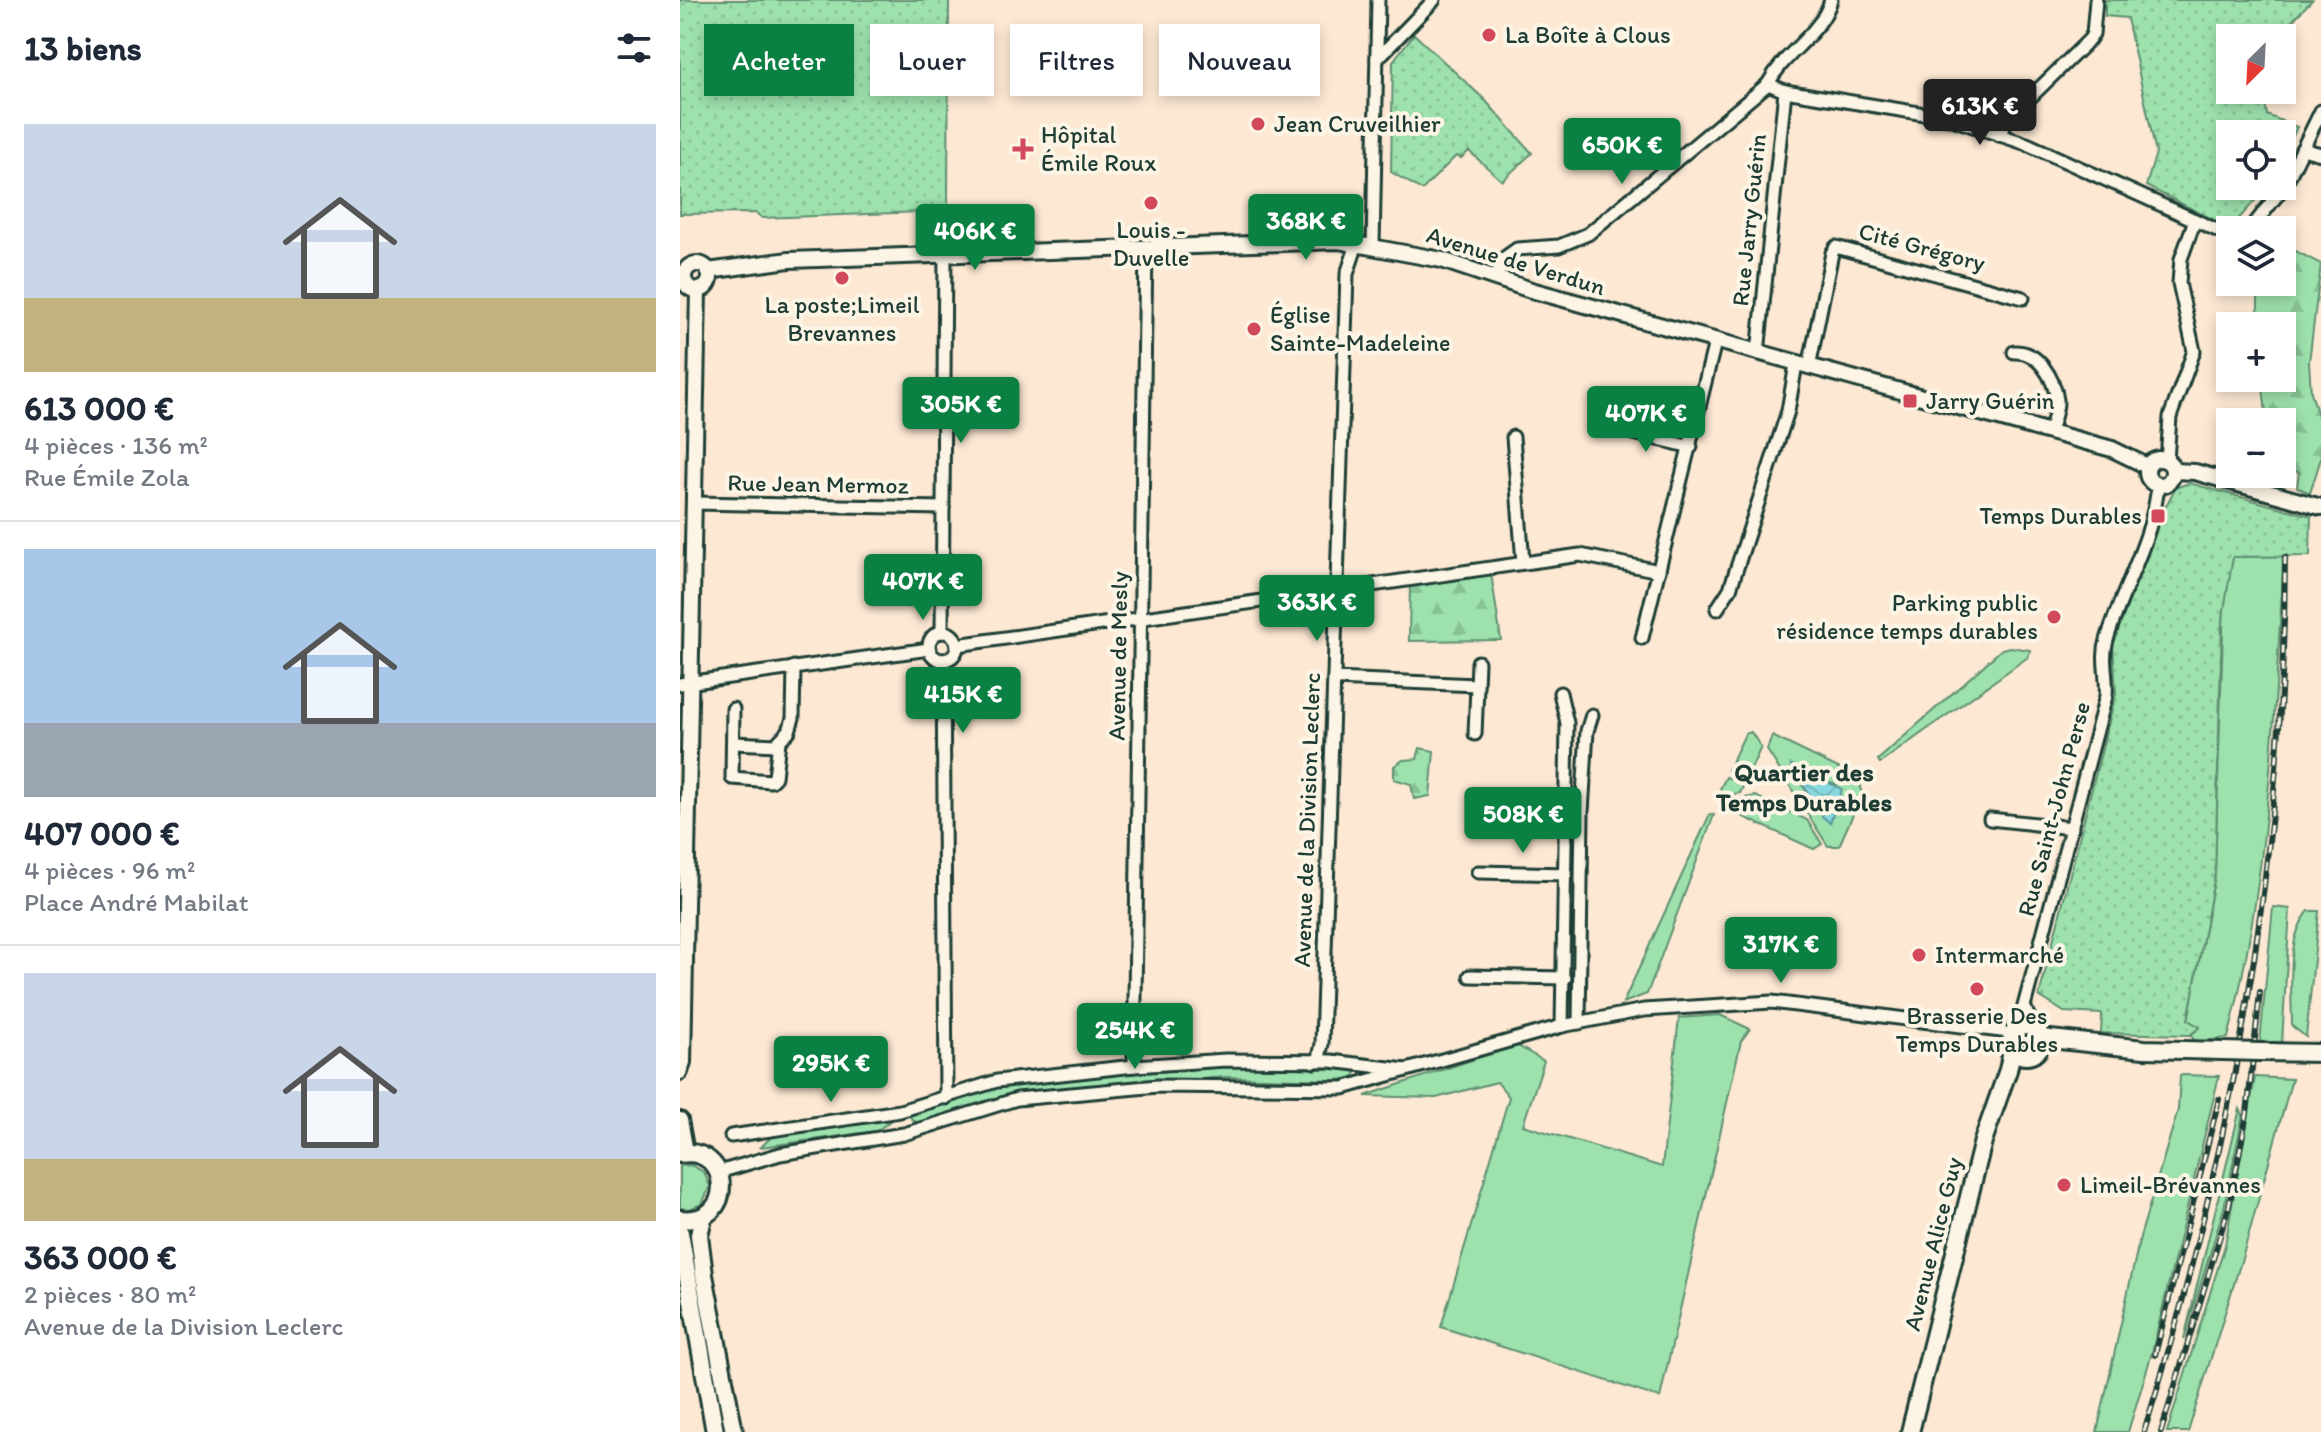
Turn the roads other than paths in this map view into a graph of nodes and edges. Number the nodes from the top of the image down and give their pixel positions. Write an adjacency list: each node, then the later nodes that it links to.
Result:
1 (1378, 0): 5 (street)
2 (1434, 0): 5 (street)
3 (1831, 0): 6 (street)
4 (2096, 0): 9 (street)
5 (1377, 59): 16 (street)
6 (1768, 84): 7 (street); 21 (street)
7 (1785, 91): 9 (street); 26 (street, Rue Jarry Guérin)
8 (2321, 111): 10 (street)
9 (1999, 135): 13 (street)
10 (2302, 149): 11 (street); 12 (street)
11 (2321, 154)
12 (2261, 216)
13 (2195, 220): 14 (street); 33 (street)
14 (2216, 230)
15 (1357, 244): 16 (street, Avenue de Verdun); 17 (street, Avenue de Verdun); 40 (street, Avenue de la Division Leclerc)
16 (1373, 246): 21 (street, Avenue de Verdun)
17 (1146, 247): 18 (street, Avenue de Verdun); 42 (street, Avenue de Mesly)
18 (945, 254): 19 (street, Avenue de Verdun); 37 (street)
19 (708, 271): 20 (street); 22 (street)
20 (682, 274): 22 (street)
21 (1497, 276): 24 (street, Avenue de Verdun)
22 (698, 290): 35 (street)
23 (2023, 298): 27 (street, Cité Grégory)
24 (1715, 342): 26 (street, Avenue de Verdun); 31 (street)
25 (2014, 352): 29 (street)
26 (1758, 353): 27 (street, Avenue de Verdun)
27 (1802, 365): 29 (street, Avenue de Verdun); 41 (street)
28 (1609, 427): 31 (street)
29 (2050, 432): 32 (street, Avenue de Verdun)
30 (1513, 437): 38 (street)
31 (1691, 447): 39 (street)
32 (2147, 466): 33 (street); 34 (street)
33 (2170, 466): 34 (street); 36 (street)
34 (2158, 485): 60 (street, Rue Saint-John Perse)
35 (693, 503): 37 (street, Rue Jean Mermoz); 51 (street)
36 (2321, 507)
37 (943, 508): 43 (street)
38 (1523, 562): 39 (street); 40 (street)
39 (1659, 571): 44 (street)
40 (1338, 590): 42 (street); 50 (street, Avenue de la Division Leclerc)
41 (1717, 609)
42 (1140, 619): 45 (street); 71 (street, Avenue de Mesly)
43 (942, 632): 45 (street); 46 (street)
44 (1642, 638)
45 (957, 645): 47 (street)
46 (929, 649): 47 (street); 49 (street)
47 (943, 660): 74 (street)
48 (1478, 662): 52 (street)
49 (794, 667): 51 (street); 58 (street)
50 (1334, 679): 52 (street); 70 (street, Avenue de la Division Leclerc)
51 (684, 683): 66 (street)
52 (1477, 685): 56 (street)
53 (1560, 693): 62 (street)
54 (733, 709): 57 (street)
55 (1592, 715): 65 (street)
56 (1475, 734)
57 (733, 743): 58 (street); 58 (street)
58 (778, 745)
59 (1990, 819): 60 (street)
60 (2072, 828): 68 (street, Rue Saint-John Perse)
61 (1478, 872): 62 (street)
62 (1566, 874): 64 (street)
63 (1470, 976): 64 (street)
64 (1565, 978): 67 (street)
65 (1579, 1023): 67 (street); 68 (street)
66 (681, 1024): 73 (street)
67 (1562, 1026): 72 (street)
68 (2022, 1038): 69 (main road, bridge); 85 (main road, Avenue Alice Guy)
69 (2321, 1053)
70 (1314, 1062): 71 (street); 72 (street)
71 (1134, 1066): 74 (street)
72 (1413, 1071): 78 (street)
73 (680, 1072)
74 (946, 1098): 76 (street)
75 (680, 1120): 77 (street)
76 (731, 1136)
77 (683, 1153): 78 (main road)
78 (719, 1172): 79 (main road)
79 (703, 1218): 80 (main road); 84 (main road)
80 (680, 1219)
81 (680, 1233): 82 (main road)
82 (683, 1269): 83 (main road)
83 (715, 1432)
84 (734, 1432)
85 (1910, 1432)

